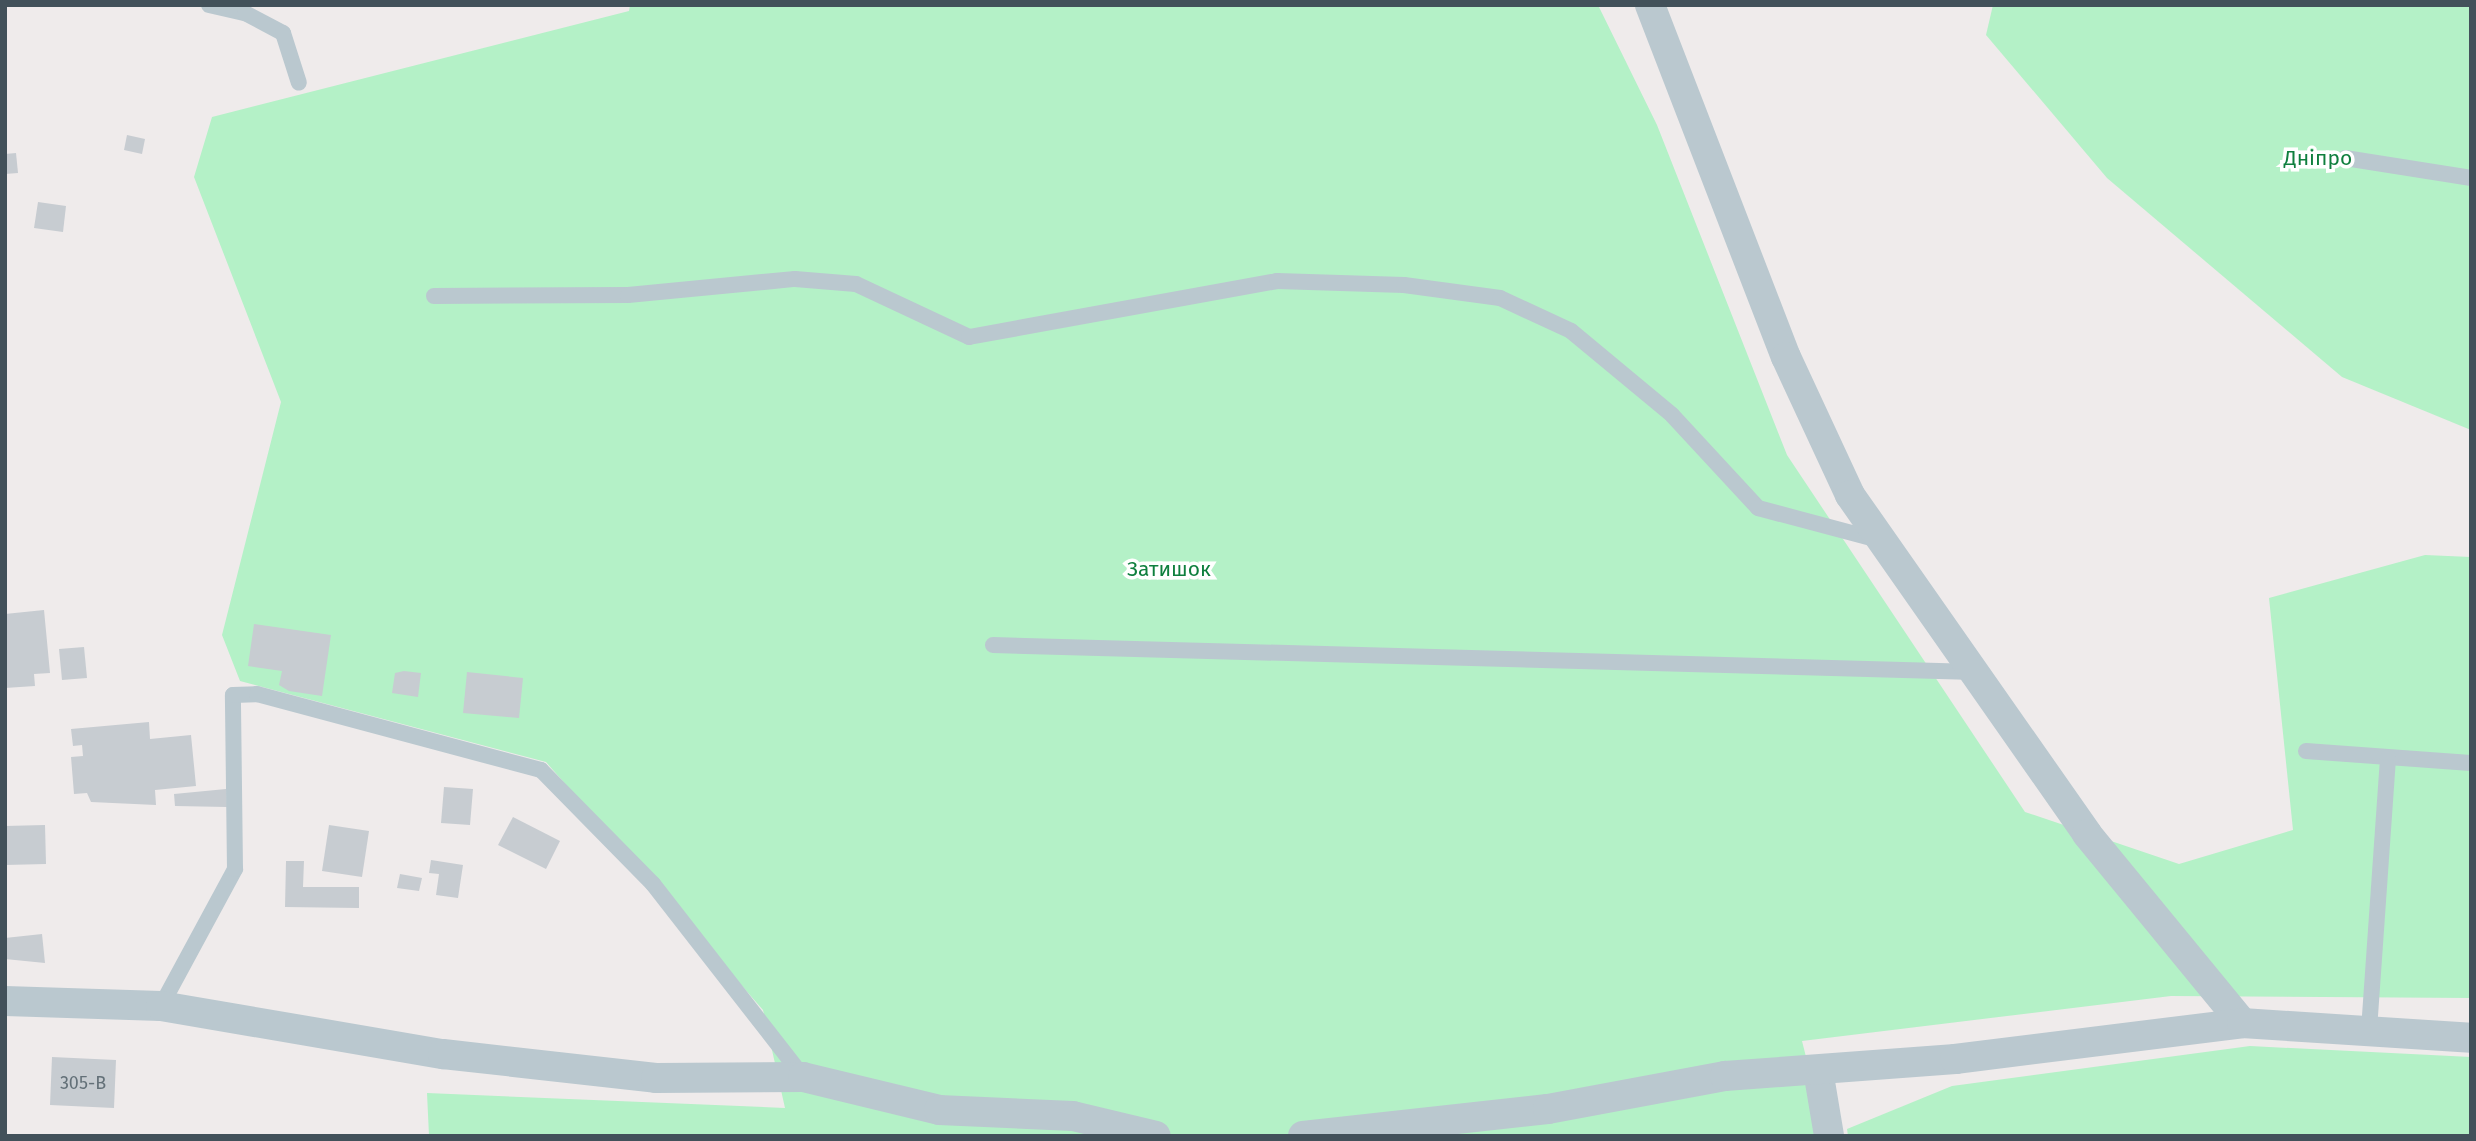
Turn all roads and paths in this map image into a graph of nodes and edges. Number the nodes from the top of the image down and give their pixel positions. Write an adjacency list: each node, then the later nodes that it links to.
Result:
1 (209, 5): 3 (lane)
2 (1650, 5): 7 (street)
3 (299, 83)
4 (2345, 159): 5 (lane)
5 (2471, 178)
6 (434, 296): 7 (lane)
7 (1878, 540): 9 (street)
8 (993, 645): 9 (lane)
9 (1977, 672): 15 (street)
10 (2306, 751): 11 (lane)
11 (2388, 758): 12 (lane); 16 (lane)
12 (2471, 763)
13 (5, 1001): 14 (street)
14 (161, 1006): 19 (street); 19 (lane)
15 (2242, 1023): 16 (street); 18 (street)
16 (2369, 1030): 17 (street)
17 (2471, 1038)
18 (1818, 1070): 21 (street); 22 (street)
19 (803, 1077): 20 (street)
20 (1156, 1136)
21 (1303, 1136)
22 (1829, 1136)

